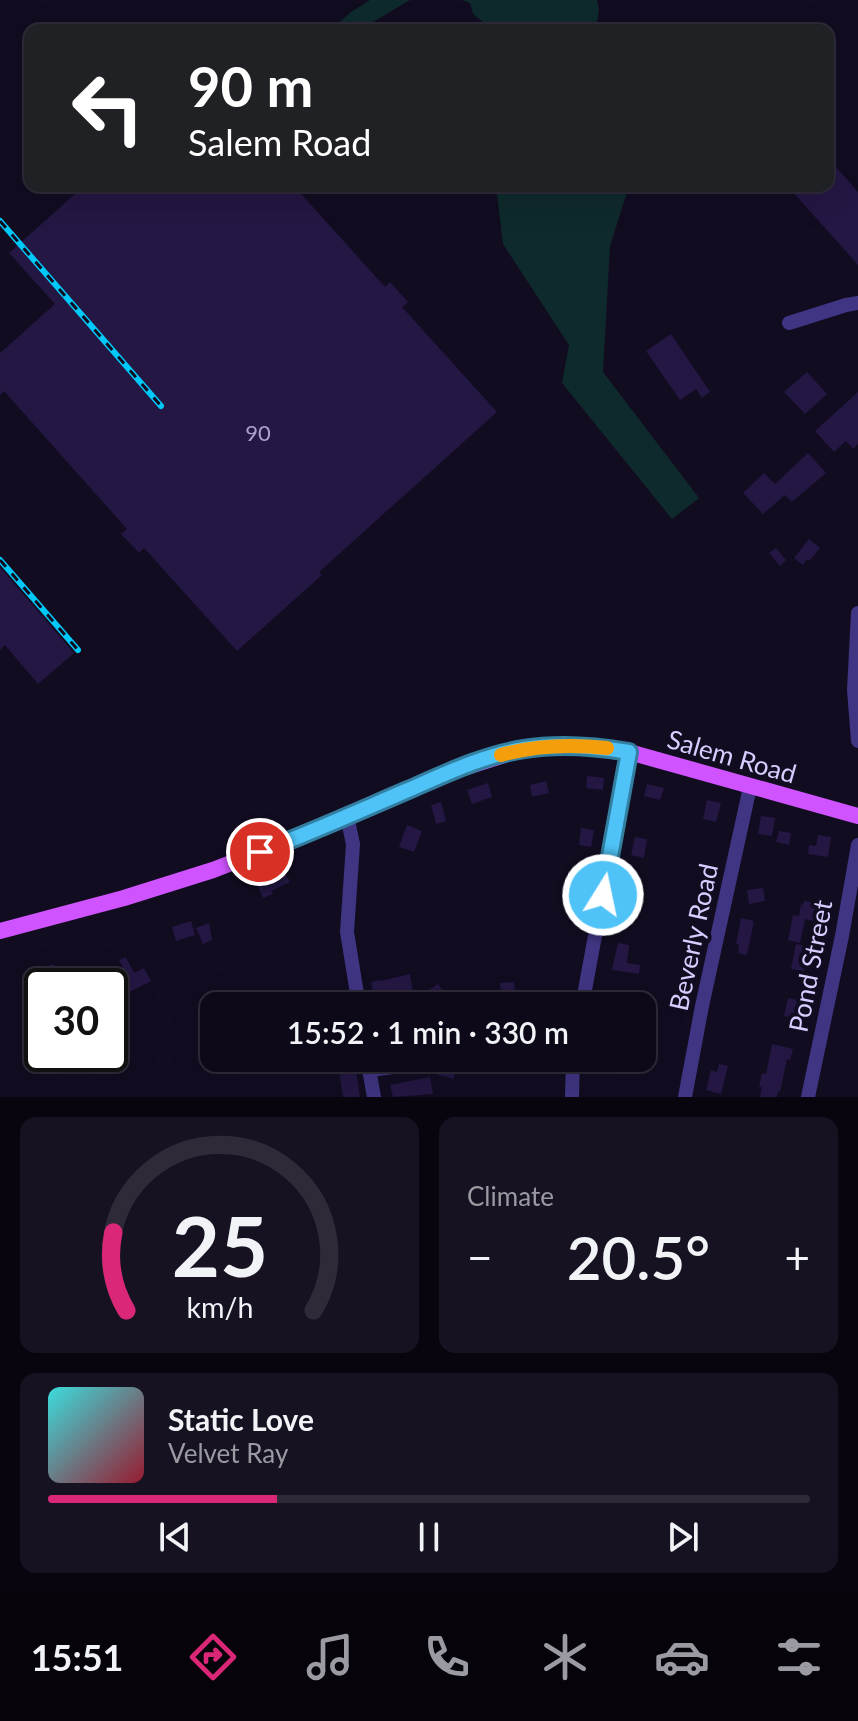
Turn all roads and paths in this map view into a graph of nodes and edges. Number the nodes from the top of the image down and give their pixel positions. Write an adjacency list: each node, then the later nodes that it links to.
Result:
1 (858, 303): 2 (street)
2 (789, 323)
3 (858, 613): 4 (street)
4 (858, 741)
5 (629, 752): 6 (main road, Salem Road); 7 (main road, Salem Road); 12 (street)
6 (750, 787): 8 (main road, Salem Road); 17 (street, Beverly Road)
7 (347, 816): 10 (main road, Salem Road); 11 (street)
8 (858, 816)
9 (858, 845): 18 (street, Pond Street)
10 (0, 931)
11 (357, 992)
12 (585, 992)
13 (370, 1072): 15 (street)
14 (573, 1072): 16 (street)
15 (374, 1097)
16 (572, 1097)
17 (685, 1097)
18 (808, 1097)

